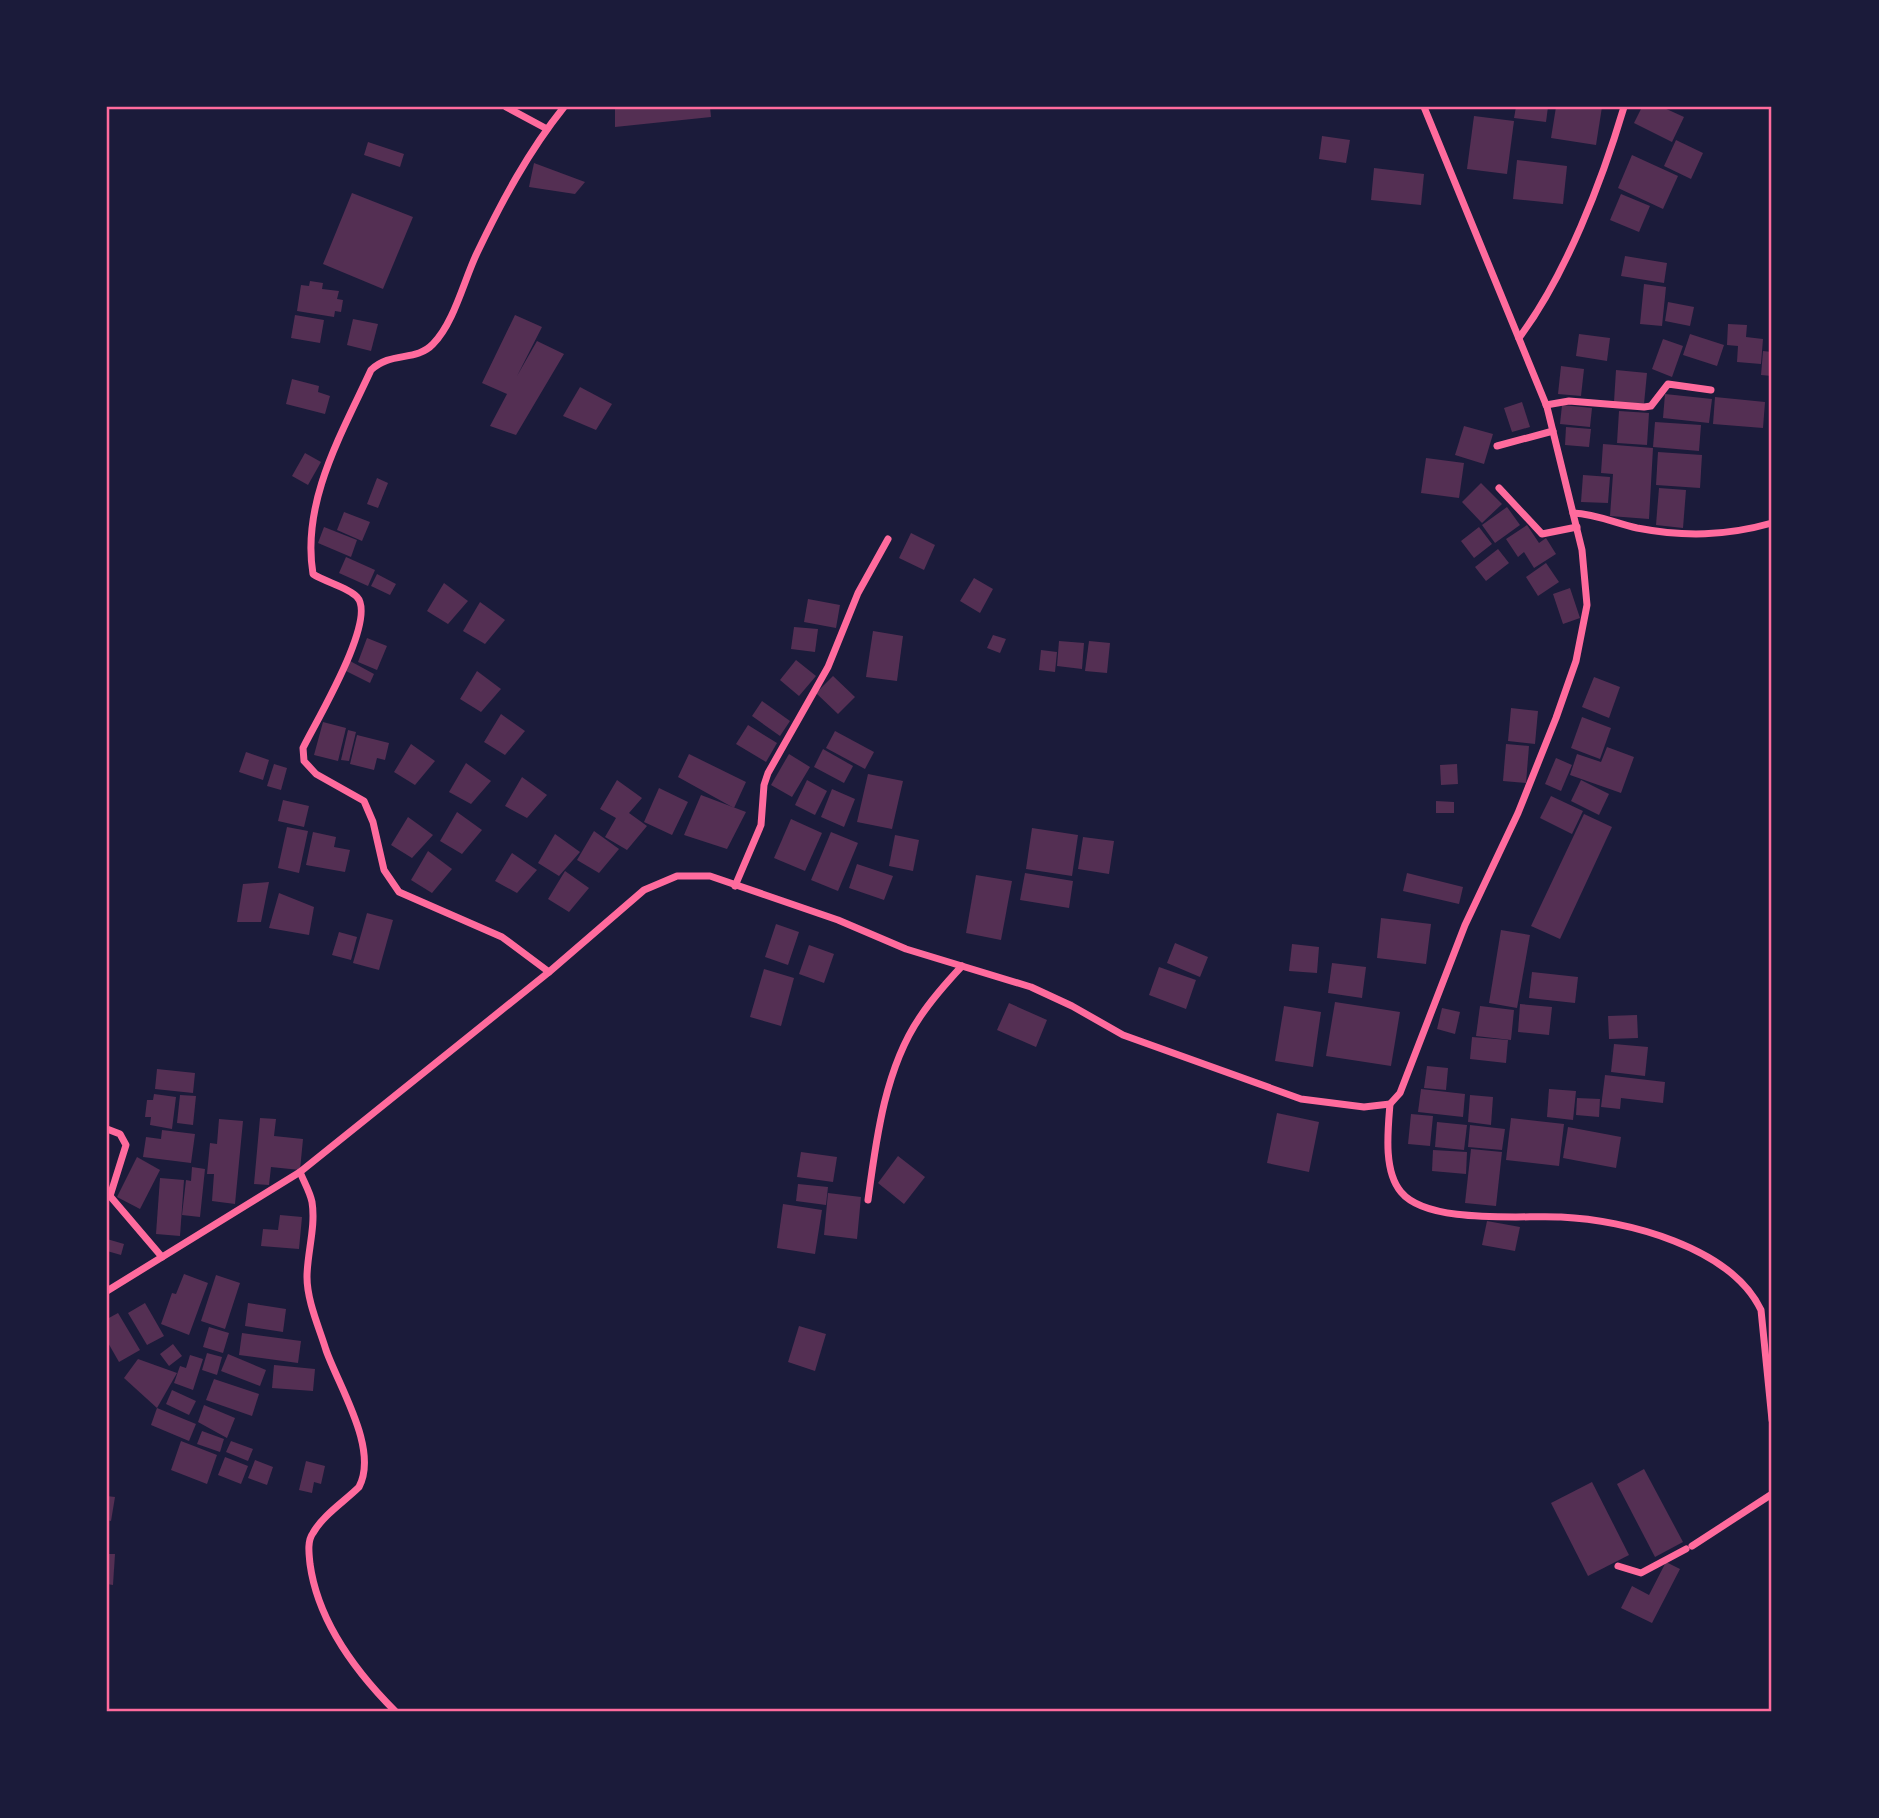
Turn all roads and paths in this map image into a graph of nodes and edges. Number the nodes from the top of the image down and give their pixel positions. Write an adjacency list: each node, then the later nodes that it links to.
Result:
1 (506, 107): 5 (street)
2 (564, 107): 5 (street)
3 (1424, 107): 6 (street)
4 (1624, 107): 6 (street)
5 (547, 129): 18 (street)
6 (1519, 338): 8 (street)
7 (1711, 390): 8 (street)
8 (1546, 405): 9 (street)
9 (1553, 431): 10 (street); 12 (street)
10 (1497, 446)
11 (1499, 488): 14 (street)
12 (1573, 513): 13 (street); 14 (street)
13 (1772, 523)
14 (1577, 527): 19 (street)
15 (888, 539): 16 (street)
16 (735, 886): 17 (street); 18 (street)
17 (962, 966): 19 (street); 22 (street)
18 (549, 972): 21 (street)
19 (1390, 1104): 25 (street)
20 (107, 1129): 23 (street)
21 (300, 1172): 23 (street); 28 (street)
22 (868, 1199)
23 (162, 1257): 24 (street)
24 (107, 1291)
25 (1772, 1420)
26 (1772, 1494): 27 (street)
27 (1618, 1566)
28 (395, 1711)

